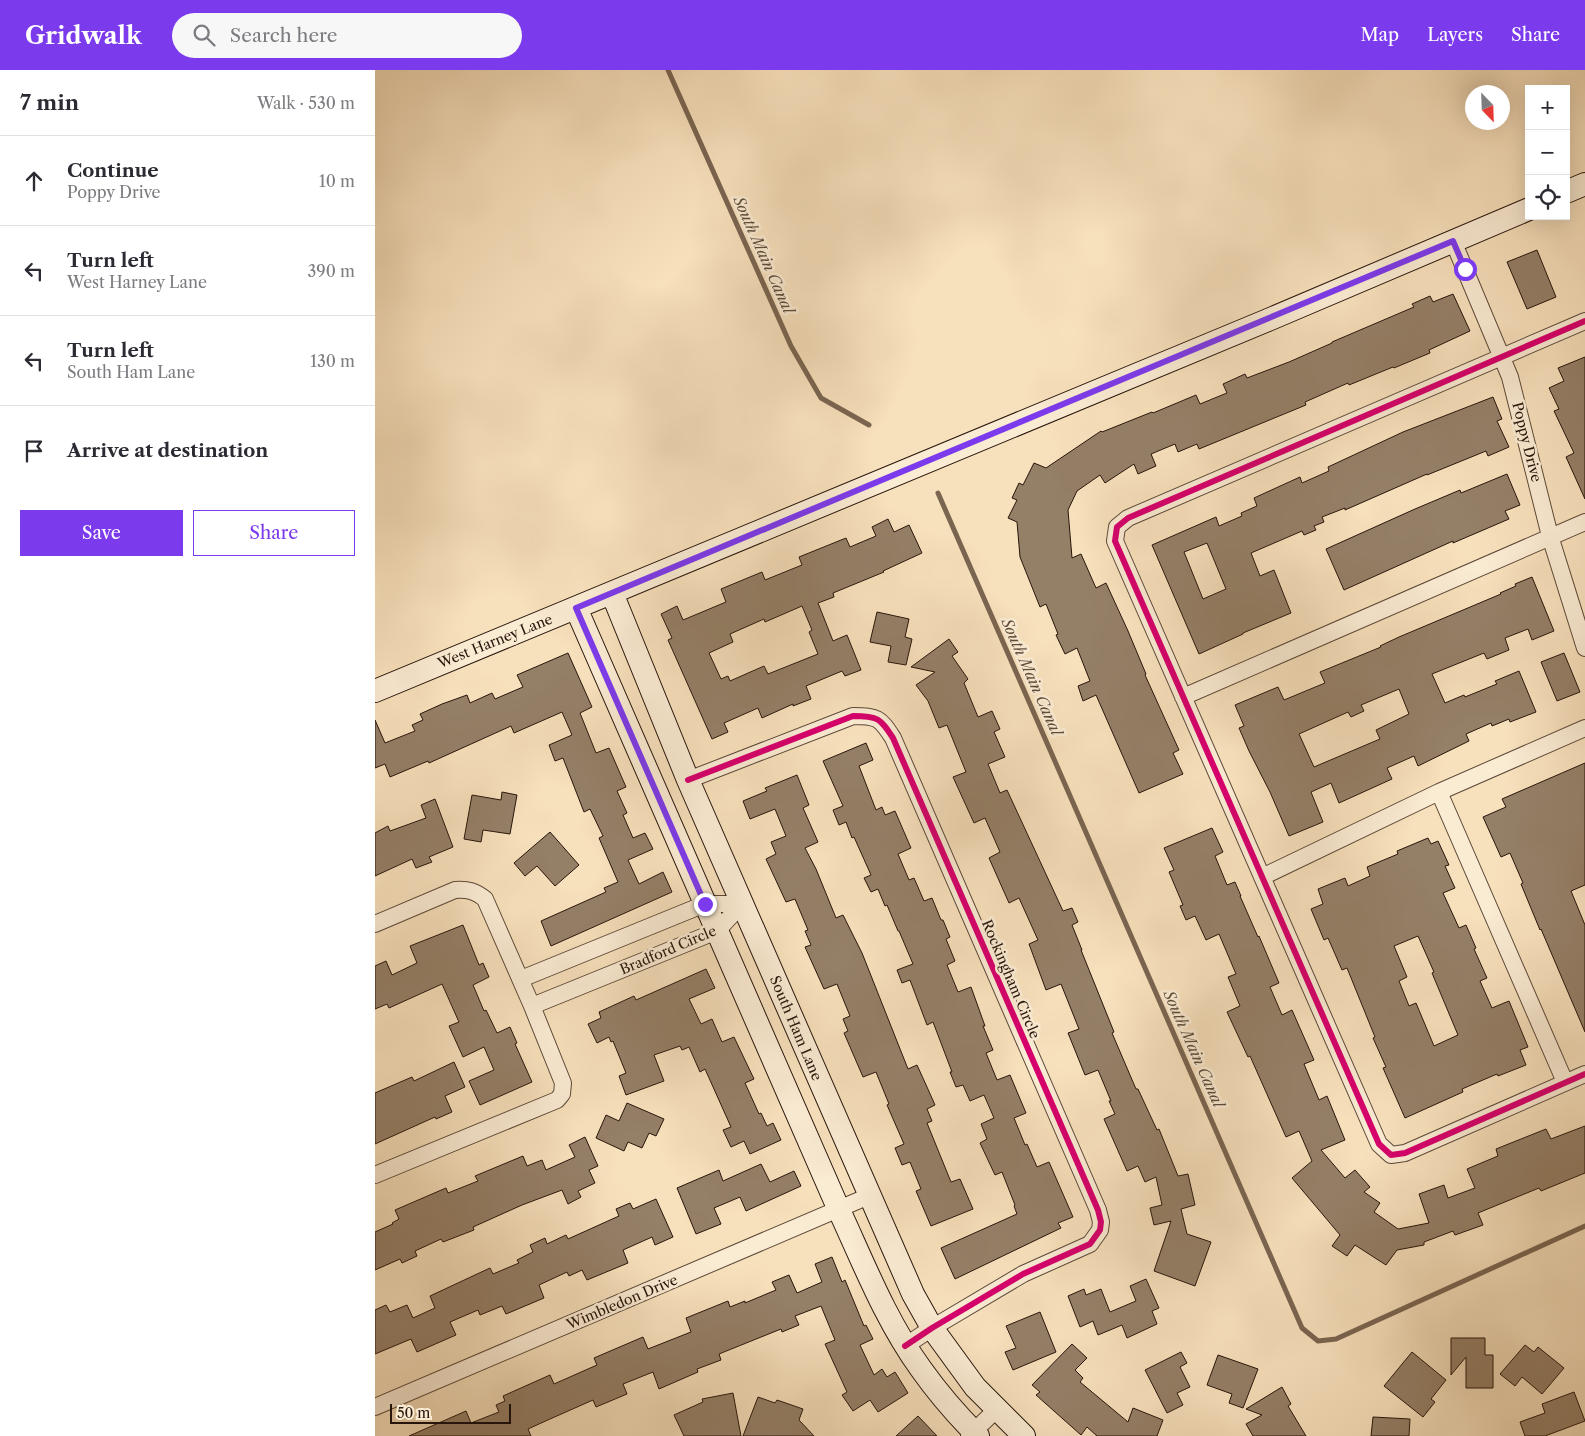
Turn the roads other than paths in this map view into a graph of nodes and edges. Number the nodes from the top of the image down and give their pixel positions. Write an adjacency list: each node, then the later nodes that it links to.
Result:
1 (1585, 184): 2 (main road)
2 (1570, 190)
3 (1525, 211): 4 (main road, West Harney Lane)
4 (1453, 241): 6 (street, Poppy Drive); 9 (main road, West Harney Lane)
5 (1585, 321): 6 (street)
6 (1502, 357): 8 (street, Poppy Drive); 13 (street)
7 (1585, 522): 8 (street)
8 (1550, 536): 11 (street, Poppy Drive); 13 (street)
9 (612, 593): 10 (main road, West Harney Lane); 15 (main road, South Ham Lane)
10 (576, 608): 12 (main road, West Harney Lane); 18 (main road)
11 (1585, 648)
12 (375, 691)
13 (1183, 697): 17 (street)
14 (1585, 728): 16 (street)
15 (688, 780): 19 (main road, South Ham Lane); 29 (street, Rockingham Circle)
16 (1439, 792): 17 (street); 25 (street)
17 (1262, 877): 25 (street)
18 (705, 904): 19 (street, Bradford Circle); 21 (main road); 22 (street, Bradford Circle)
19 (742, 904): 21 (street, Bradford Circle); 27 (main road, South Ham Lane)
20 (375, 924): 22 (street)
21 (717, 931): 23 (street, Bradford Circle); 28 (main road)
22 (521, 979): 23 (street)
23 (533, 1006): 26 (street)
24 (1585, 1074): 25 (street)
25 (1565, 1082)
26 (375, 1175)
27 (869, 1196): 28 (street, Wimbledon Drive); 29 (main road, South Ham Lane)
28 (839, 1210): 30 (main road); 31 (street, Wimbledon Drive)
29 (932, 1328): 30 (street, Rockingham Circle); 32 (main road, South Ham Lane)
30 (905, 1346): 33 (main road)
31 (375, 1407)
32 (997, 1409): 33 (street); 34 (main road, South Ham Lane)
33 (973, 1434)
34 (1018, 1434)

